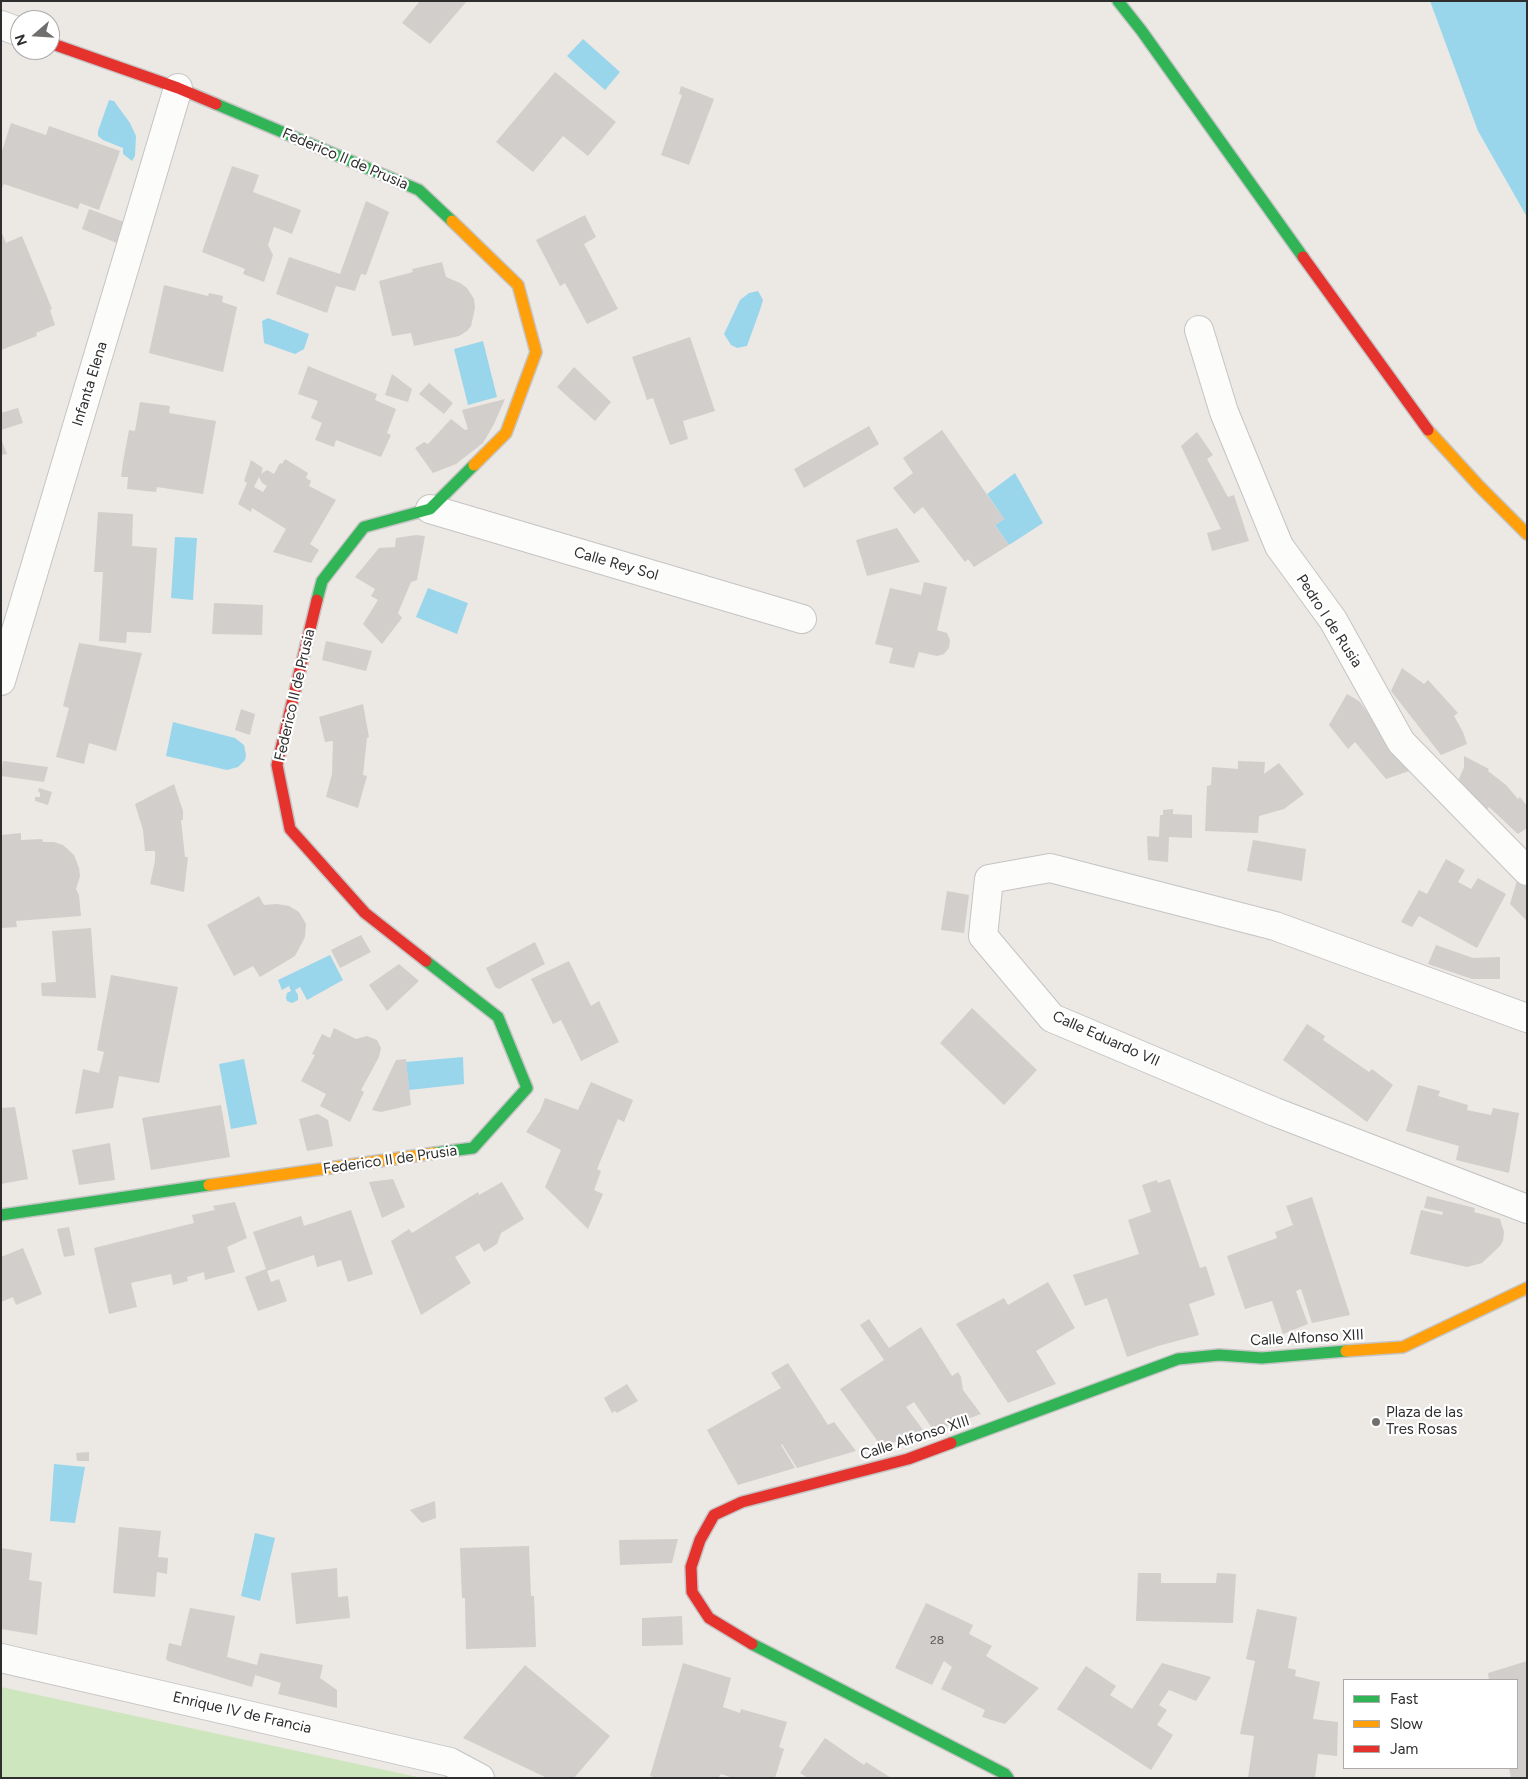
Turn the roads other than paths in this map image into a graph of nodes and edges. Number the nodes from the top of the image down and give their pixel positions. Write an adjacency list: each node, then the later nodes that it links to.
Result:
1 (1118, 1): 6 (main road)
2 (60, 47): 3 (main road, Federico II de Prusia)
3 (178, 88): 5 (main road, Federico II de Prusia); 8 (street, Infanta Elena)
4 (1199, 330): 9 (street, Pedro I de Rusia)
5 (430, 509): 7 (street, Calle Rey Sol); 12 (main road, Federico II de Prusia)
6 (1527, 534)
7 (802, 619)
8 (1, 681)
9 (1527, 871)
10 (1527, 1018): 11 (street, Calle Eduardo VII)
11 (1527, 1209)
12 (1, 1215)
13 (1527, 1288): 16 (main road, Calle Alfonso XIII)
14 (1, 1658): 15 (street, Enrique IV de Francia)
15 (480, 1778)
16 (1008, 1778)

